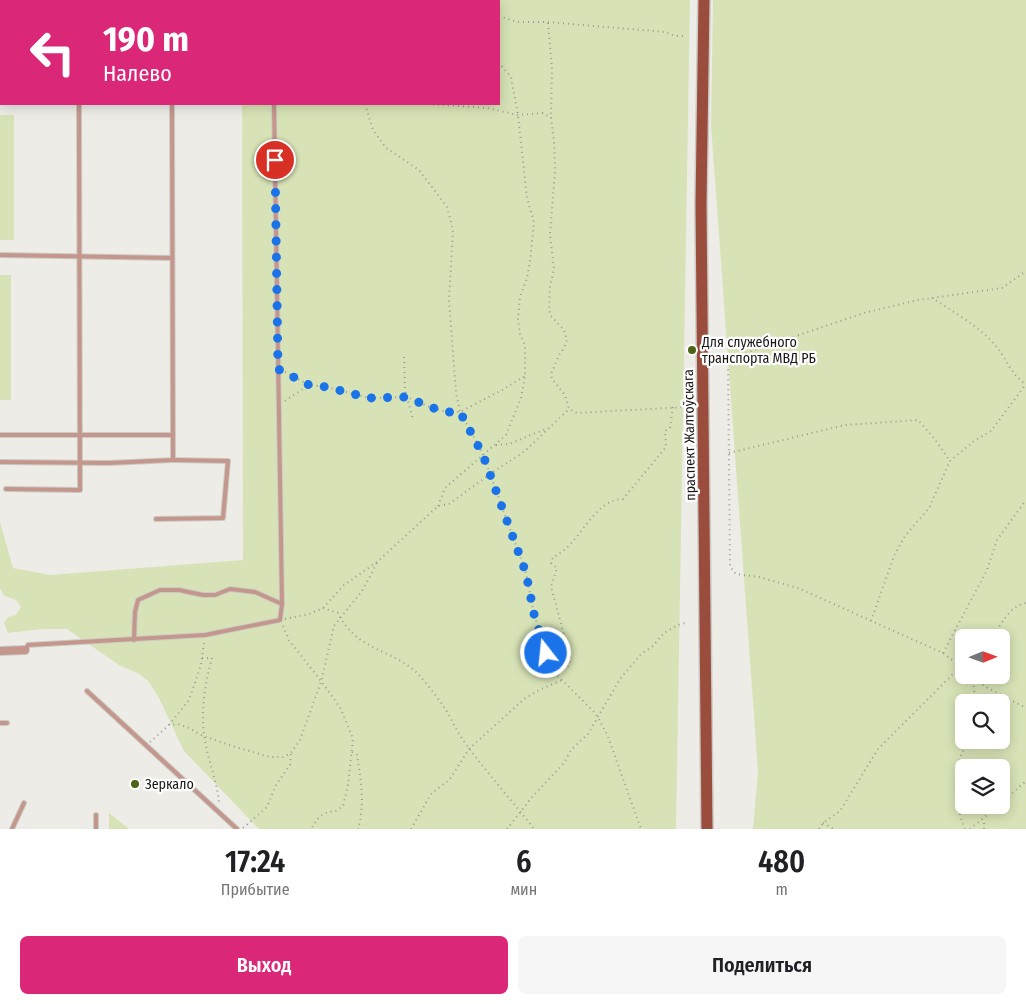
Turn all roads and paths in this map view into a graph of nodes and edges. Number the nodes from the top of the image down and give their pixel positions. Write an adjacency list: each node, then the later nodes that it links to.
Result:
1 (704, 0): 83 (main road, праспект Жалтоўскага)
2 (500, 16): 3 (path)
3 (547, 22): 4 (path); 13 (path)
4 (684, 36)
5 (500, 64): 12 (path)
6 (79, 105): 15 (lane)
7 (172, 105): 16 (lane)
8 (274, 105): 20 (lane)
9 (365, 105): 29 (path)
10 (446, 105): 11 (path)
11 (464, 106): 12 (path)
12 (518, 115): 13 (path); 21 (path)
13 (551, 118): 28 (path)
14 (0, 255): 15 (lane)
15 (79, 256): 16 (lane); 32 (lane)
16 (172, 258): 34 (lane)
17 (1026, 271): 18 (path)
18 (932, 298): 22 (path); 36 (path)
19 (404, 357): 24 (path)
20 (278, 369): 23 (path); 25 (lane)
21 (525, 376): 29 (path); 35 (path)
22 (1026, 384): 39 (path)
23 (309, 385): 24 (path); 25 (path)
24 (407, 397): 29 (path); 30 (path)
25 (279, 405): 49 (lane)
26 (673, 407): 27 (path); 28 (path); 64 (path)
27 (685, 407)
28 (568, 409): 31 (path)
29 (460, 412): 37 (path)
30 (413, 419)
31 (550, 428): 35 (path); 42 (path)
32 (79, 434): 33 (lane); 34 (lane); 41 (lane)
33 (0, 435)
34 (173, 435): 38 (lane)
35 (495, 445): 37 (path)
36 (729, 453): 39 (path); 53 (path)
37 (483, 455): 42 (path); 45 (path)
38 (173, 460): 41 (lane); 46 (lane)
39 (950, 461): 53 (path)
40 (0, 462): 41 (lane)
41 (80, 462): 43 (lane)
42 (490, 474): 45 (path); 64 (path)
43 (6, 490)
44 (1026, 500): 60 (path)
45 (438, 506): 47 (path)
46 (156, 519)
47 (377, 562): 50 (path); 51 (path)
48 (1026, 603): 55 (path)
49 (282, 604): 52 (lane); 57 (lane)
50 (323, 608): 51 (path); 52 (path)
51 (340, 617): 66 (path); 76 (path)
52 (280, 620): 56 (lane); 66 (path)
53 (871, 621): 60 (path)
54 (685, 623): 70 (path)
55 (998, 629)
56 (205, 635): 57 (lane); 61 (path)
57 (134, 640): 58 (lane)
58 (25, 650): 59 (street)
59 (0, 651)
60 (943, 653): 62 (path)
61 (202, 658): 73 (path); 74 (path)
62 (955, 662)
63 (955, 671): 89 (path)
64 (554, 672): 65 (path)
65 (562, 680): 70 (path); 76 (path)
66 (321, 682): 78 (path); 79 (path)
67 (982, 684): 69 (path)
68 (87, 691): 75 (lane)
69 (1026, 708)
70 (598, 719): 84 (path); 99 (path)
71 (0, 723): 72 (lane)
72 (7, 723)
73 (169, 725): 74 (path); 75 (path)
74 (204, 735): 79 (path); 85 (path)
75 (146, 745): 85 (lane)
76 (470, 749): 84 (path); 96 (path)
77 (964, 749): 104 (path)
78 (352, 752): 94 (path); 95 (path)
79 (291, 753): 93 (path)
80 (1026, 781): 81 (path)
81 (1010, 795)
82 (24, 803): 90 (lane)
83 (707, 810): 100 (main road, праспект Жалтоўскага); 101 (main road, праспект Жалтоўскага)
84 (520, 811): 97 (path); 98 (path)
85 (219, 812): 92 (lane)
86 (989, 814): 88 (path)
87 (96, 815): 91 (lane)
88 (984, 819): 105 (path); 106 (path)
89 (823, 822): 102 (path); 103 (path)
90 (12, 829)
91 (96, 829)
92 (237, 829)
93 (242, 829)
94 (312, 829)
95 (358, 829)
96 (411, 829)
97 (507, 829)
98 (534, 829)
99 (641, 829)
100 (707, 829)
101 (712, 829)
102 (819, 829)
103 (834, 829)
104 (965, 829)
105 (970, 829)
106 (984, 829)

